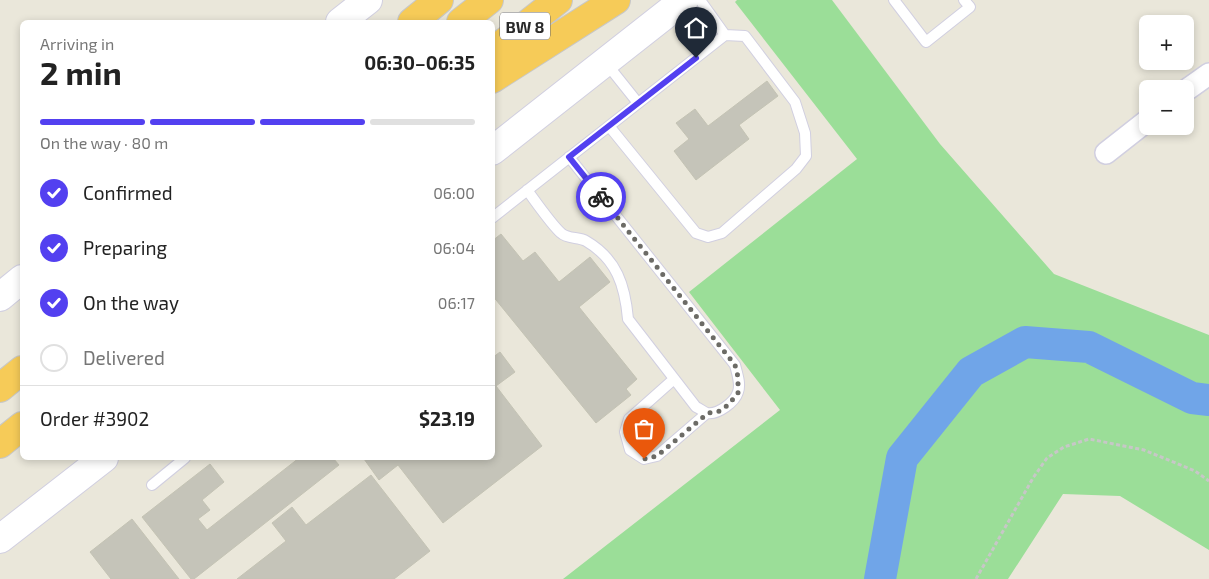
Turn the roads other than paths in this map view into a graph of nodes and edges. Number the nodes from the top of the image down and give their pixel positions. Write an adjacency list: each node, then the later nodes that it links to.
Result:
1 (368, 0): 10 (main road)
2 (439, 0): 11 (highway)
3 (489, 0): 12 (highway, BW 8)
4 (558, 0): 14 (highway, BW 8)
5 (616, 0): 17 (highway)
6 (684, 0): 15 (main road)
7 (700, 0): 13 (lane)
8 (894, 0): 9 (lane)
9 (964, 0)
10 (343, 20)
11 (414, 20)
12 (464, 20)
13 (725, 35): 19 (lane); 20 (lane)
14 (495, 50)
15 (605, 62): 19 (lane); 22 (main road)
16 (1209, 74): 18 (street)
17 (495, 77)
18 (1194, 85)
19 (638, 103): 20 (lane)
20 (609, 126): 24 (lane)
21 (1139, 127): 23 (street)
22 (495, 149)
23 (1106, 153)
24 (569, 157): 25 (lane); 32 (lane)
25 (528, 190): 26 (lane); 30 (lane)
26 (495, 216)
27 (20, 281): 28 (main road)
28 (0, 297)
29 (20, 372): 31 (highway)
30 (674, 379): 32 (lane); 32 (lane)
31 (0, 388)
32 (708, 413)
33 (20, 428): 34 (highway)
34 (0, 444)
35 (101, 460): 38 (main road)
36 (183, 460): 37 (lane)
37 (152, 485)
38 (0, 539)

